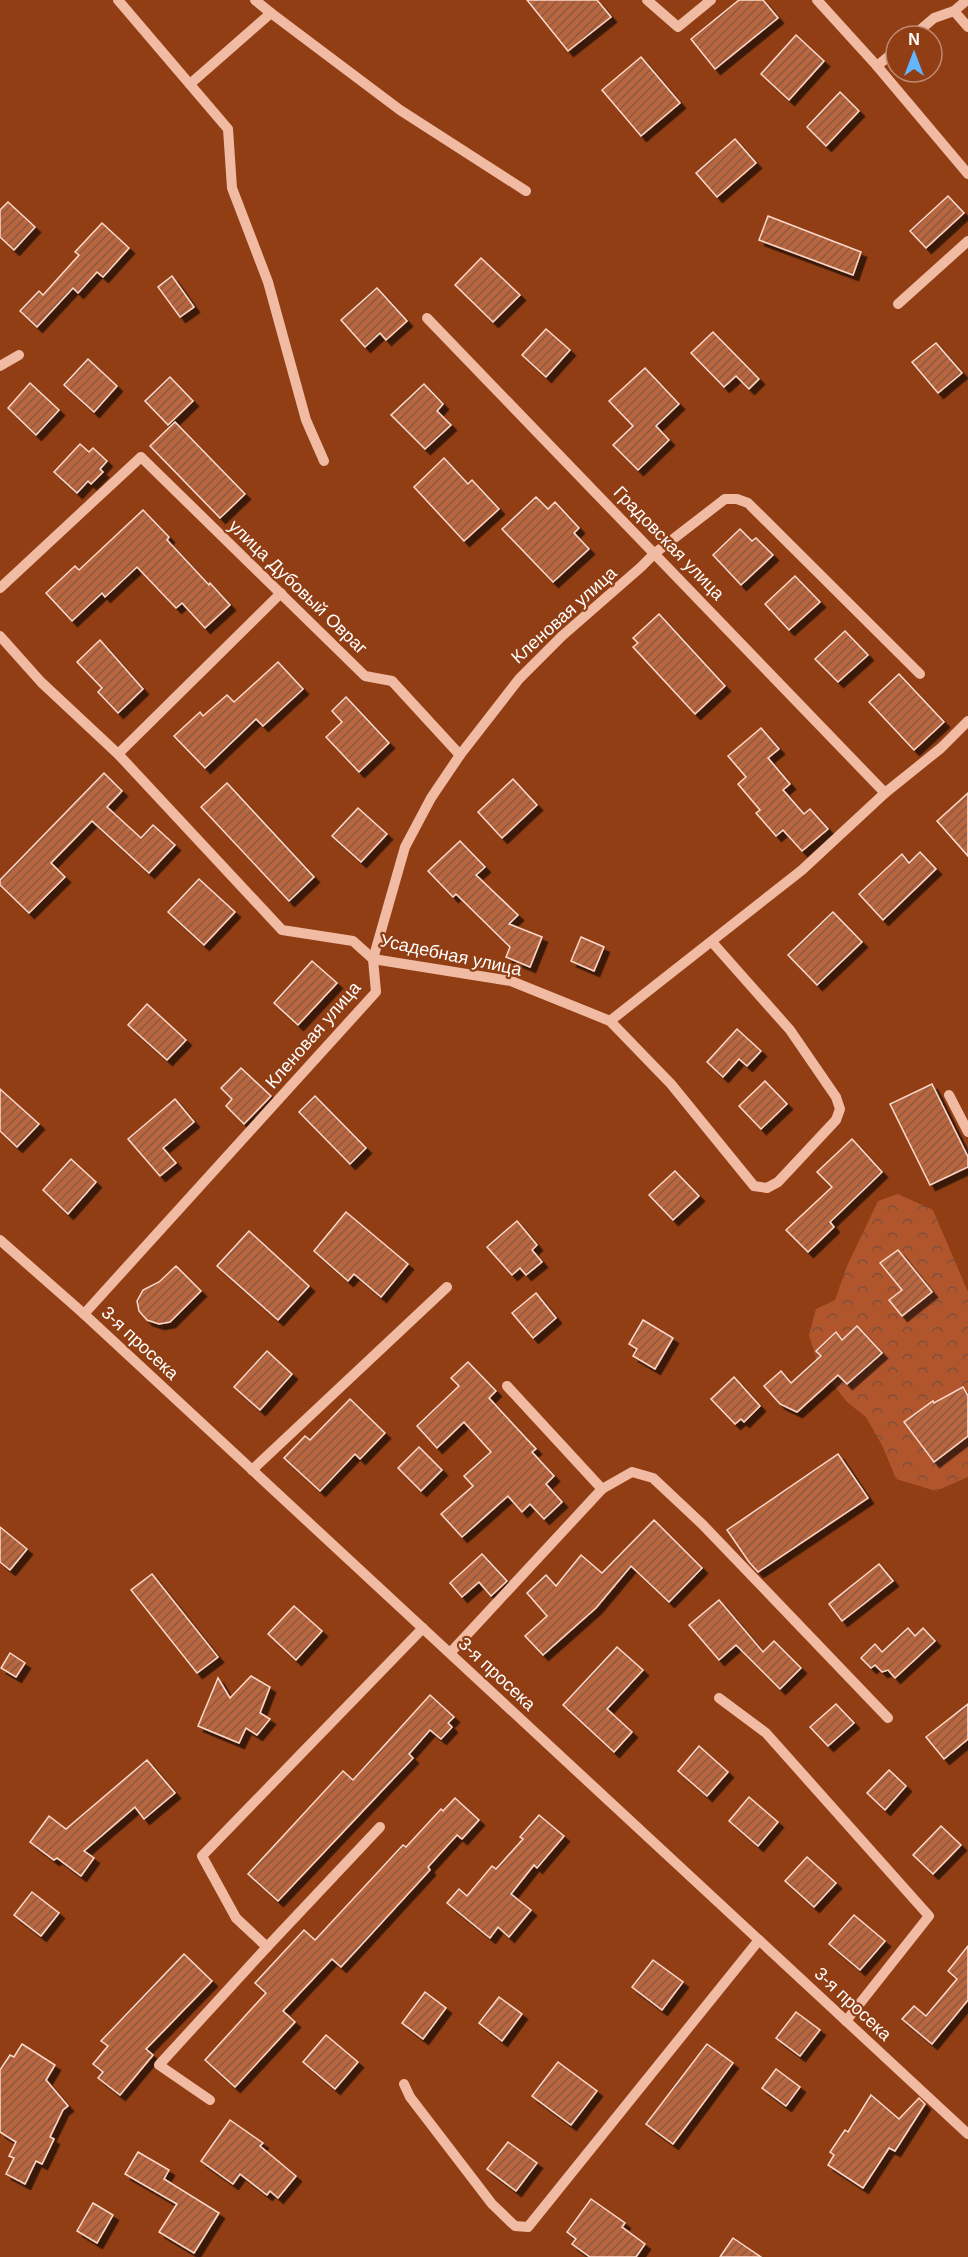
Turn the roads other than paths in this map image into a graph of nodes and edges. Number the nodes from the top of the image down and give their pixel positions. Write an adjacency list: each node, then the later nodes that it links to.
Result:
1 (118, 0): 13 (street)
2 (255, 0): 8 (street)
3 (647, 0): 4 (street)
4 (711, 0)
5 (817, 0): 12 (street)
6 (967, 0): 7 (street)
7 (954, 11): 9 (street); 10 (street)
8 (271, 13): 13 (street); 15 (street)
9 (927, 24)
10 (968, 27)
11 (884, 60): 12 (street)
12 (877, 66): 14 (street)
13 (189, 84): 21 (street)
14 (968, 174)
15 (526, 191)
16 (968, 241): 17 (street)
17 (898, 304)
18 (427, 318): 22 (street, Градовская улица)
19 (19, 355): 20 (street)
20 (0, 366)
21 (324, 461)
22 (655, 552): 26 (street, Кленовая улица); 29 (street, Кленовая улица); 30 (street, Градовская улица)
23 (0, 588): 24 (street, улица Дубовый Овраг)
24 (281, 593): 28 (street); 29 (street, улица Дубовый Овраг)
25 (0, 636): 28 (street, Усадебная улица)
26 (920, 674)
27 (968, 721): 30 (street)
28 (118, 754): 32 (street, Усадебная улица)
29 (460, 755): 32 (street, Кленовая улица)
30 (885, 793): 31 (street)
31 (712, 942): 33 (street); 33 (street, Усадебная улица)
32 (373, 959): 33 (street, Усадебная улица); 38 (street, Кленовая улица)
33 (610, 1022)
34 (949, 1095): 35 (street)
35 (968, 1132)
36 (0, 1240): 38 (street, 3-я просека)
37 (447, 1287): 40 (street)
38 (84, 1314): 40 (street, 3-я просека)
39 (507, 1386): 41 (street)
40 (252, 1470): 42 (street, 3-я просека)
41 (602, 1489): 43 (street); 45 (street)
42 (423, 1628): 43 (street, 3-я просека); 48 (street)
43 (450, 1653): 47 (street, 3-я просека)
44 (719, 1698): 49 (street)
45 (888, 1718)
46 (380, 1827): 48 (street)
47 (759, 1940): 49 (street, 3-я просека); 50 (street)
48 (267, 1947): 51 (street)
49 (846, 2021): 52 (street, 3-я просека)
50 (404, 2084)
51 (210, 2100)
52 (968, 2134)

